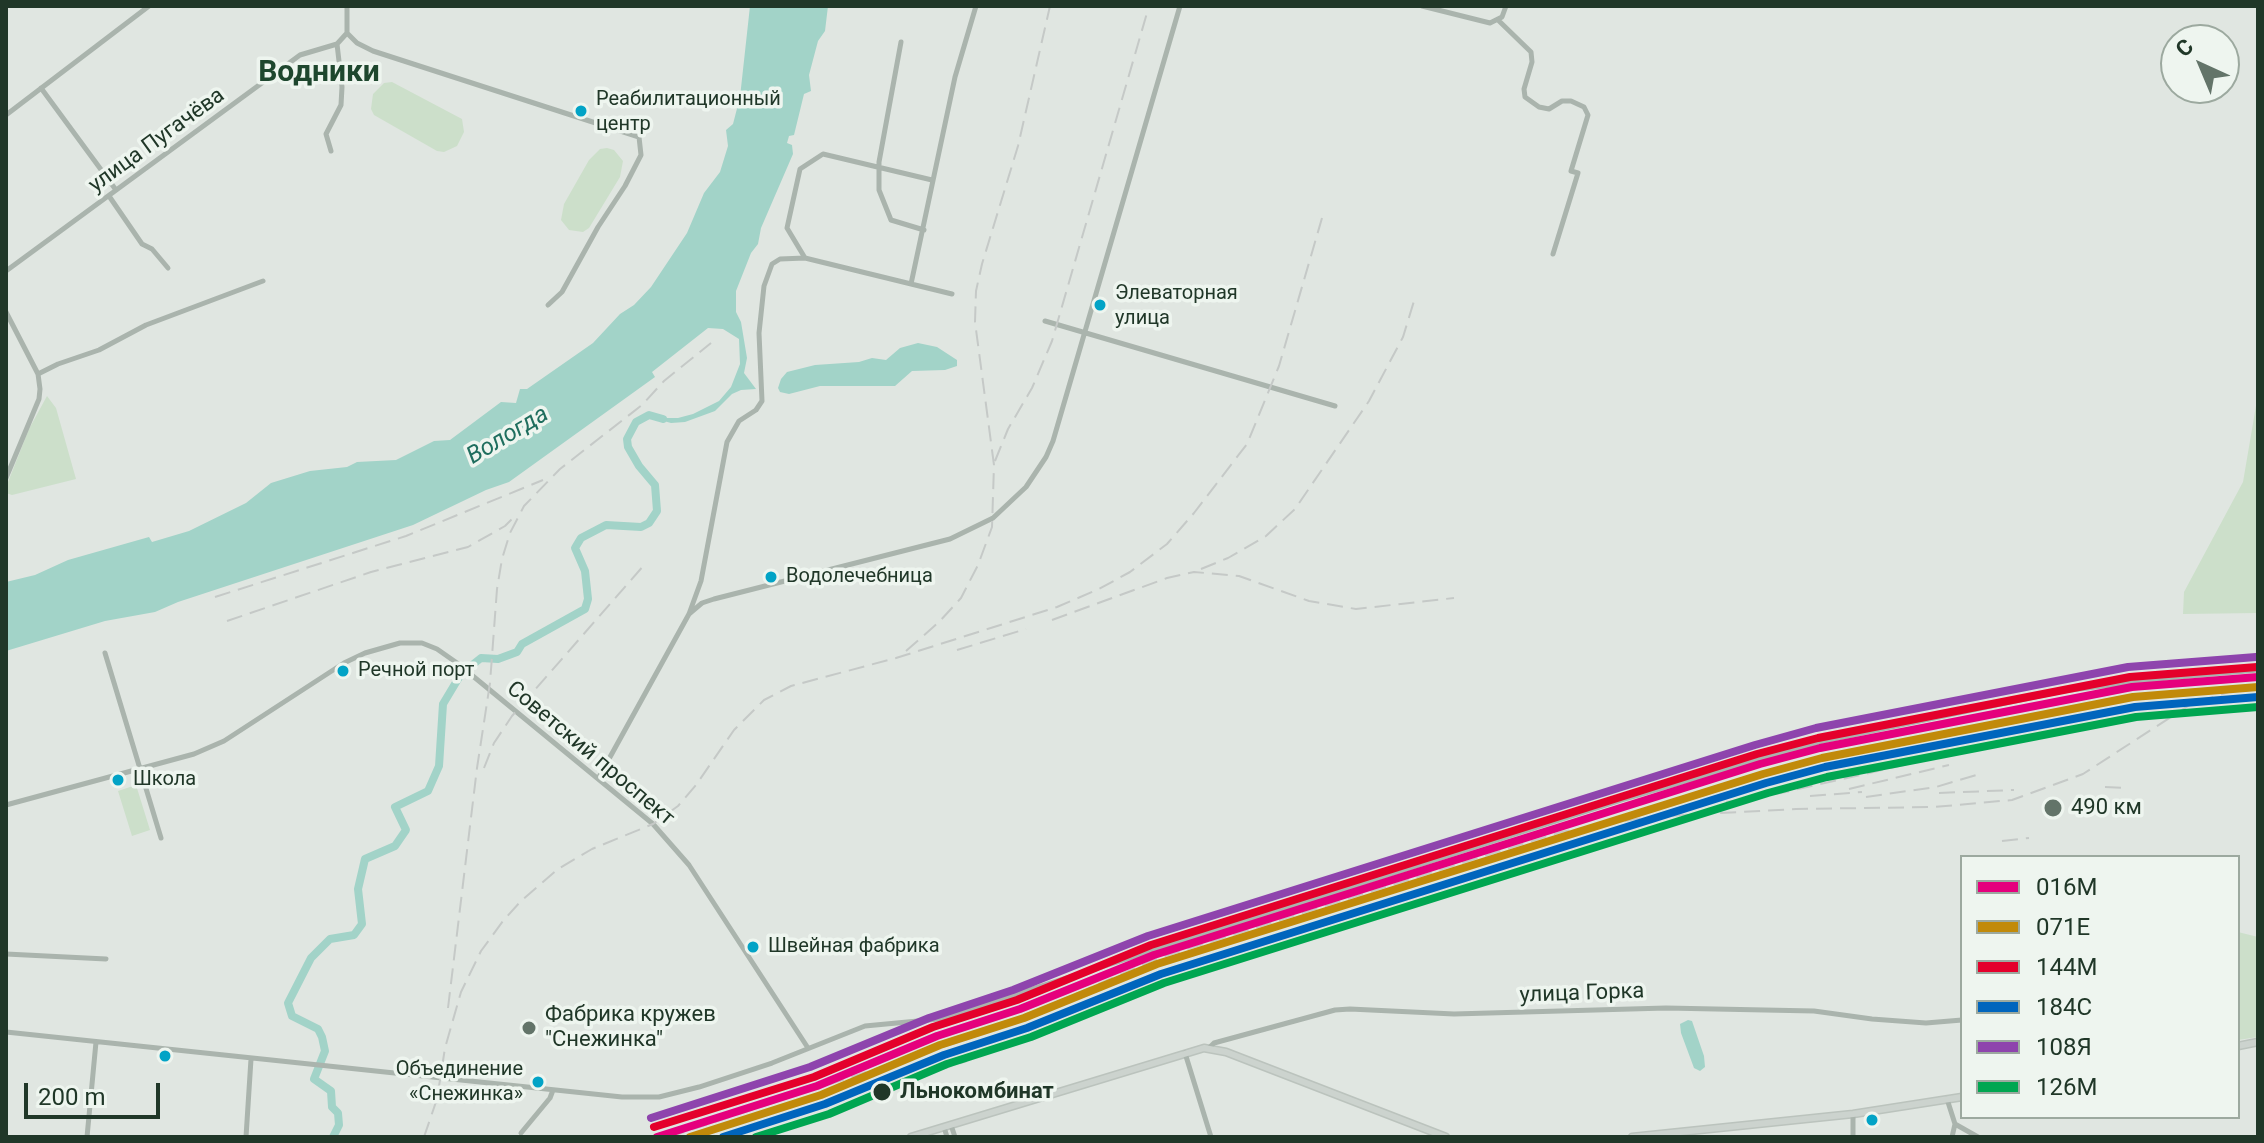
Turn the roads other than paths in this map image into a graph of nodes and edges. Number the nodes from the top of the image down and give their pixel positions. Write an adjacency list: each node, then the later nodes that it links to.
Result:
1 (149, 6): 11 (street)
2 (347, 6): 8 (street)
3 (976, 6): 15 (street)
4 (1180, 6): 29 (street)
5 (1422, 6): 7 (street)
6 (1506, 6): 7 (street)
7 (1498, 20): 19 (street)
8 (347, 33): 10 (street); 26 (street)
9 (901, 42): 14 (street)
10 (337, 44): 13 (street); 16 (street, улица Пугачёва)
11 (41, 88): 12 (street); 16 (street)
12 (6, 115)
13 (331, 151)
14 (879, 167): 15 (street); 18 (street); 20 (street)
15 (932, 180): 18 (street)
16 (116, 190): 17 (street, улица Пугачёва)
17 (109, 196): 21 (street); 22 (street, улица Пугачёва)
18 (924, 230): 24 (street)
19 (1553, 254)
20 (805, 258): 24 (street); 33 (street)
21 (168, 268)
22 (6, 271)
23 (263, 281): 30 (street)
24 (911, 284): 25 (street)
25 (952, 294)
26 (548, 305)
27 (6, 312): 30 (street)
28 (1045, 321): 29 (street)
29 (1085, 334): 31 (street); 33 (street)
30 (38, 374): 32 (street)
31 (1335, 406)
32 (6, 478)
33 (689, 614): 37 (street)
34 (105, 653): 36 (street)
35 (2258, 670): 45 (street)
36 (139, 769): 37 (street, Советский проспект); 38 (street, Советский проспект); 39 (street)
37 (599, 777): 45 (street, Советский проспект)
38 (6, 805)
39 (161, 838)
40 (6, 954): 41 (street)
41 (106, 959)
42 (1960, 1020): 46 (street, улица Горка)
43 (6, 1032): 44 (street)
44 (96, 1042): 48 (street); 57 (street)
45 (806, 1046): 49 (street)
46 (1209, 1048): 47 (main road); 56 (main road)
47 (1185, 1052): 54 (main road); 62 (street)
48 (251, 1059): 49 (street); 58 (street)
49 (553, 1090): 55 (street)
50 (1960, 1097): 51 (main road)
51 (1947, 1099): 52 (main road); 53 (street)
52 (1853, 1114): 63 (main road); 64 (street)
53 (1955, 1124): 65 (street); 66 (street)
54 (948, 1126): 59 (main road); 60 (street); 61 (street)
55 (521, 1133)
56 (1442, 1136)
57 (87, 1137)
58 (246, 1137)
59 (911, 1137)
60 (947, 1137)
61 (955, 1137)
62 (1211, 1137)
63 (1632, 1137)
64 (1853, 1137)
65 (1952, 1137)
66 (1978, 1137)

